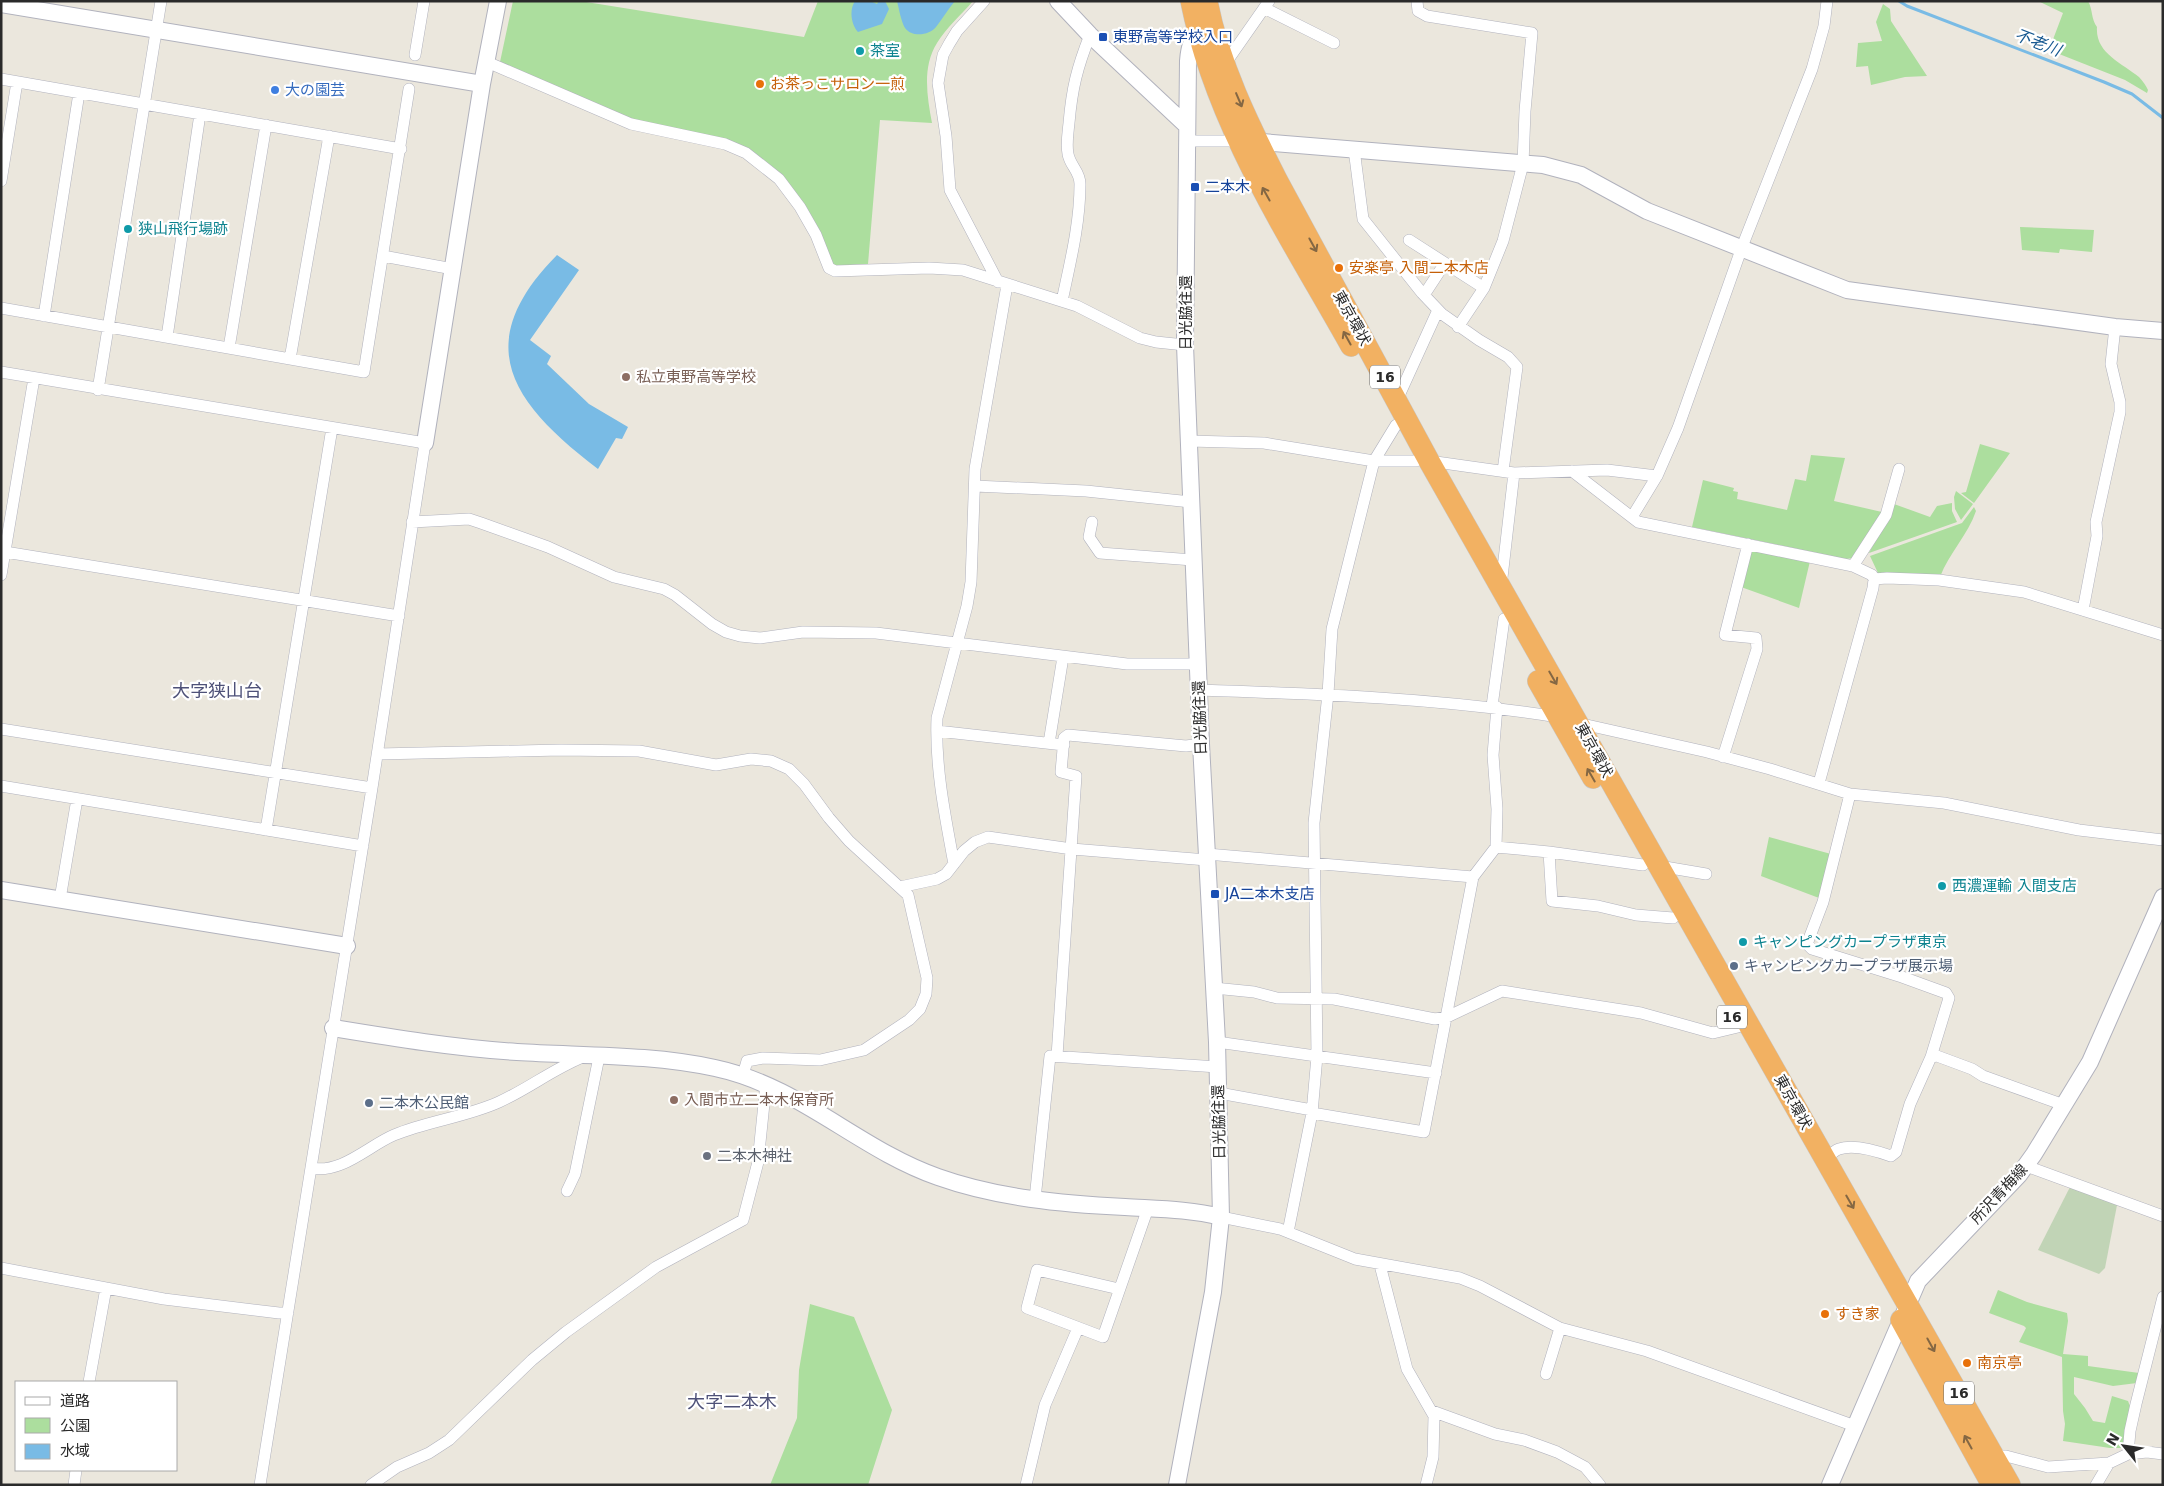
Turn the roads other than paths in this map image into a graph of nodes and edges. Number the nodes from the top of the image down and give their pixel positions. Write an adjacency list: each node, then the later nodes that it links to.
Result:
1 (161, 1): 12 (street)
2 (424, 1): 15 (street)
3 (498, 1): 16 (street)
4 (984, 1): 38 (street)
5 (1058, 1): 13 (street)
6 (1191, 1): 11 (highway, 東京環状 / 16)
7 (1417, 1): 31 (street)
8 (1827, 1): 34 (street)
9 (1, 4): 12 (street)
10 (1266, 5): 14 (street); 17 (street)
11 (1205, 18): 17 (highway, 東京環状 / 16); 26 (street, 日光脇往還); 28 (highway, 東京環状 / 16)
12 (156, 30): 20 (street); 23 (street)
13 (1090, 35): 26 (street); 41 (street)
14 (1334, 43)
15 (415, 55)
16 (487, 62): 20 (street); 38 (street)
17 (1224, 64): 28 (highway, 東京環状 / 16, one-way to 28)
18 (1, 79): 19 (street)
19 (17, 82): 22 (street); 32 (street)
20 (482, 84): 37 (street)
21 (409, 89): 29 (street)
22 (79, 93): 23 (street); 44 (street)
23 (145, 104): 24 (street); 45 (street)
24 (200, 114): 25 (street); 49 (street)
25 (266, 125): 27 (street); 51 (street)
26 (1187, 134): 28 (street); 50 (street, 日光脇往還)
27 (329, 136): 29 (street); 52 (street)
28 (1248, 141): 30 (street); 56 (highway, 東京環状 / 16, one-way to 56); 57 (highway, 東京環状 / 16, one-way to 28)
29 (401, 149): 35 (street)
30 (1354, 149): 31 (street); 40 (street)
31 (1523, 164): 34 (street); 39 (street)
32 (1, 181)
33 (1409, 240): 36 (street)
34 (1742, 247): 47 (street); 66 (street)
35 (383, 256): 37 (street); 52 (street)
36 (1445, 263): 39 (street); 40 (street)
37 (453, 269): 60 (street)
38 (1002, 283): 41 (street); 67 (street)
39 (1484, 288): 46 (street)
40 (1424, 296): 43 (street)
41 (1062, 301): 50 (street)
42 (1, 308): 44 (street)
43 (1438, 310): 46 (street); 56 (street)
44 (44, 316): 45 (street)
45 (109, 327): 49 (street); 55 (street)
46 (1458, 327): 65 (street)
47 (2115, 327): 48 (street); 80 (street)
48 (2163, 331)
49 (167, 337): 51 (street)
50 (1185, 345): 59 (street, 日光脇往還)
51 (229, 348): 52 (street)
52 (290, 359)
53 (1, 372): 54 (street)
54 (34, 378): 55 (street); 73 (street)
55 (98, 390): 58 (street)
56 (1397, 400): 62 (highway, 東京環状 / 16)
57 (1396, 425): 61 (street); 62 (highway, 東京環状 / 16)
58 (332, 428): 60 (street); 79 (street)
59 (1189, 441): 61 (street); 68 (street, 日光脇往還)
60 (425, 444): 70 (street)
61 (1374, 460): 62 (street); 88 (street)
62 (1423, 461): 65 (street); 78 (highway, 東京環状 / 16); 82 (highway, 東京環状 / 16)
63 (1899, 469): 75 (street)
64 (1572, 470): 65 (street); 66 (street); 69 (street)
65 (1509, 472): 78 (street)
66 (1657, 476): 69 (street)
67 (975, 486): 68 (street); 84 (street)
68 (1191, 502): 74 (street, 日光脇往還)
69 (1632, 517): 72 (street)
70 (412, 522): 81 (street); 84 (street)
71 (1092, 522): 74 (street)
72 (1748, 544): 75 (street); 98 (street)
73 (5, 552): 76 (street); 79 (street)
74 (1193, 560): 86 (street, 日光脇往還)
75 (1853, 566): 77 (street)
76 (1, 575)
77 (1874, 580): 80 (street); 100 (street)
78 (1501, 587): 91 (highway, 東京環状 / 16, one-way to 91)
79 (304, 600): 81 (street); 99 (street)
80 (2083, 610): 83 (street)
81 (399, 616): 97 (street)
82 (1504, 618): 89 (street); 90 (highway, 東京環状 / 16)
83 (2163, 635)
84 (956, 643): 85 (street); 93 (street)
85 (1063, 657): 86 (street); 94 (street)
86 (1198, 664): 87 (street, 日光脇往還)
87 (1199, 690): 88 (street); 95 (street, 日光脇往還)
88 (1328, 694): 89 (street); 113 (street)
89 (1495, 707): 90 (street); 108 (street)
90 (1559, 717): 91 (street); 114 (highway, 東京環状 / 16, one-way to 90)
91 (1580, 723): 98 (street); 114 (highway, 東京環状 / 16)
92 (1, 729): 99 (street)
93 (937, 731): 94 (street); 112 (street)
94 (1049, 743): 96 (street)
95 (1201, 744): 96 (street); 111 (street, 日光脇往還)
96 (1064, 745): 109 (street)
97 (378, 754): 102 (street); 117 (street)
98 (1723, 756): 100 (street)
99 (275, 774): 102 (street); 105 (street)
100 (1819, 783): 103 (street)
101 (1, 786): 104 (street)
102 (372, 788): 107 (street)
103 (1850, 794): 106 (street); 132 (street)
104 (77, 799): 105 (street); 120 (street)
105 (266, 830): 107 (street)
106 (2163, 840)
107 (363, 846): 122 (street)
108 (1496, 847): 110 (street); 116 (street)
109 (1072, 849): 111 (street); 112 (street); 130 (street)
110 (1549, 852): 114 (street); 121 (street)
111 (1207, 857): 113 (street); 123 (street, 日光脇往還)
112 (954, 864): 117 (street)
113 (1314, 864): 116 (street); 124 (street)
114 (1651, 865): 115 (street); 121 (highway, 東京環状 / 16); 140 (highway, 東京環状 / 16)
115 (1706, 874)
116 (1473, 877): 125 (street)
117 (900, 888): 135 (street)
118 (1, 890): 120 (street)
119 (2163, 897): 138 (street, 所沢青梅線)
120 (60, 899): 122 (street)
121 (1674, 918): 127 (highway, 東京環状 / 16)
122 (347, 946): 126 (street)
123 (1214, 988): 124 (street); 128 (street, 日光脇往還)
124 (1316, 998): 125 (street); 131 (street)
125 (1448, 1016): 127 (street); 134 (street)
126 (333, 1028): 129 (street); 142 (street)
127 (1738, 1028): 154 (highway, 東京環状 / 16)
128 (1217, 1042): 131 (street); 133 (street, 日光脇往還)
129 (592, 1056): 135 (street); 142 (street); 143 (street)
130 (1057, 1056): 133 (street); 144 (street)
131 (1317, 1056): 134 (street); 139 (street)
132 (1932, 1057): 138 (street); 140 (street)
133 (1218, 1067): 137 (street, 日光脇往還)
134 (1436, 1073): 139 (street)
135 (743, 1075): 136 (street)
136 (766, 1084): 144 (street); 169 (street)
137 (1219, 1093): 139 (street); 146 (street, 日光脇往還)
138 (2064, 1105): 141 (street, 所沢青梅線)
139 (1312, 1112): 148 (street)
140 (1826, 1160): 154 (highway, 東京環状 / 16, one-way to 154)
141 (2026, 1166): 147 (street); 154 (street, 所沢青梅線)
142 (311, 1168): 155 (street)
143 (566, 1190)
144 (1035, 1199): 145 (street)
145 (1148, 1208): 146 (street); 152 (street)
146 (1221, 1216): 148 (street); 171 (street, 日光脇往還)
147 (2163, 1216)
148 (1288, 1232): 149 (street)
149 (1380, 1265): 157 (street); 160 (street)
150 (1, 1268): 151 (street)
151 (106, 1288): 155 (street); 159 (street)
152 (1119, 1289): 156 (street); 156 (street)
153 (2163, 1297): 162 (street)
154 (1904, 1311): 161 (street, 所沢青梅線); 164 (highway, 東京環状 / 16, one-way to 164); 175 (highway, 東京環状 / 16, one-way to 154)
155 (288, 1313): 168 (street)
156 (1078, 1328): 170 (street)
157 (1560, 1328): 158 (street); 161 (street)
158 (1546, 1374)
159 (89, 1381)
160 (1432, 1411): 172 (street); 173 (street)
161 (1855, 1426): 174 (street, 所沢青梅線)
162 (2128, 1454): 163 (street); 165 (street)
163 (2163, 1454)
164 (1994, 1456): 165 (street); 176 (highway, 東京環状 / 16)
165 (2110, 1463): 177 (street)
166 (76, 1471): 167 (street)
167 (74, 1485)
168 (260, 1485)
169 (371, 1485)
170 (1026, 1485)
171 (1177, 1485)
172 (1426, 1485)
173 (1600, 1485)
174 (1830, 1485)
175 (1992, 1485)
176 (2010, 1485)
177 (2096, 1485)

